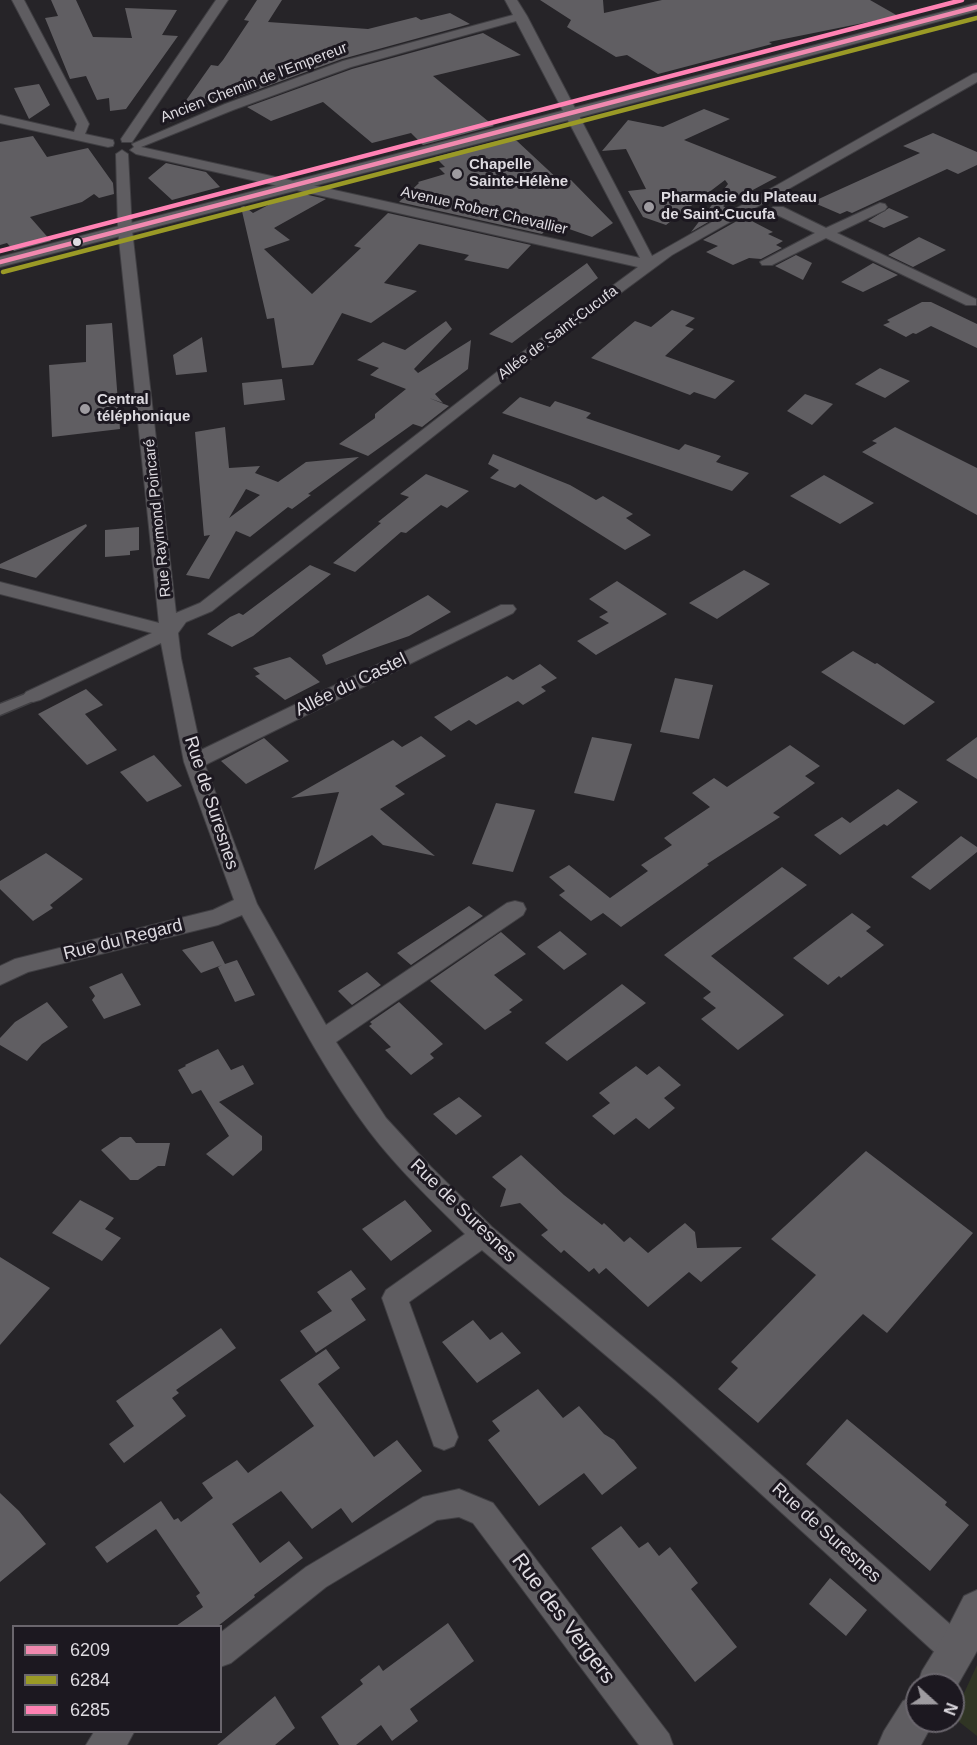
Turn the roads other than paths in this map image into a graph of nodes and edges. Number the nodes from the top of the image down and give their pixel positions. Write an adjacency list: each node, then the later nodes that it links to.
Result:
1 (18, 0): 9 (street)
2 (222, 0): 11 (street)
3 (511, 0): 5 (street)
4 (977, 7): 7 (street)
5 (521, 16): 7 (street); 11 (street, Ancien Chemin de l'Empereur)
6 (977, 77): 20 (street, Allée de Saint-Cucufa)
7 (571, 115): 13 (street); 20 (street)
8 (0, 119): 9 (street)
9 (78, 136): 10 (street)
10 (108, 143): 11 (street); 12 (street)
11 (134, 144): 12 (street); 13 (street, Avenue Robert Chevallier)
12 (122, 154): 16 (street, Rue Raymond Poincaré)
13 (295, 186): 16 (street); 20 (street, Avenue Robert Chevallier)
14 (880, 207): 17 (street)
15 (778, 210): 17 (street)
16 (125, 230): 18 (street); 27 (street, Rue Raymond Poincaré)
17 (827, 233): 19 (street); 22 (street)
18 (0, 262)
19 (767, 262)
20 (650, 265): 27 (street, Allée de Saint-Cucufa)
21 (949, 273): 22 (street)
22 (931, 282): 23 (street); 24 (street)
23 (915, 291)
24 (971, 302)
25 (0, 588): 27 (street)
26 (507, 609): 30 (street, Allée du Castel)
27 (170, 632): 28 (street, Allée de Saint-Cucufa); 30 (street, Rue de Suresnes)
28 (33, 696): 29 (street)
29 (0, 710)
30 (194, 762): 31 (street, Rue de Suresnes)
31 (246, 904): 33 (street, Rue du Regard); 34 (street, Rue de Suresnes)
32 (515, 909): 34 (street)
33 (0, 976)
34 (322, 1039): 35 (street, Rue de Suresnes)
35 (483, 1235): 36 (street); 39 (street, Rue de Suresnes)
36 (444, 1437)
37 (977, 1609): 39 (street)
38 (222, 1650): 43 (street, Rue des Vergers)
39 (957, 1651): 40 (street)
40 (943, 1673)
41 (117, 1733): 42 (street)
42 (102, 1745)
43 (658, 1745)

